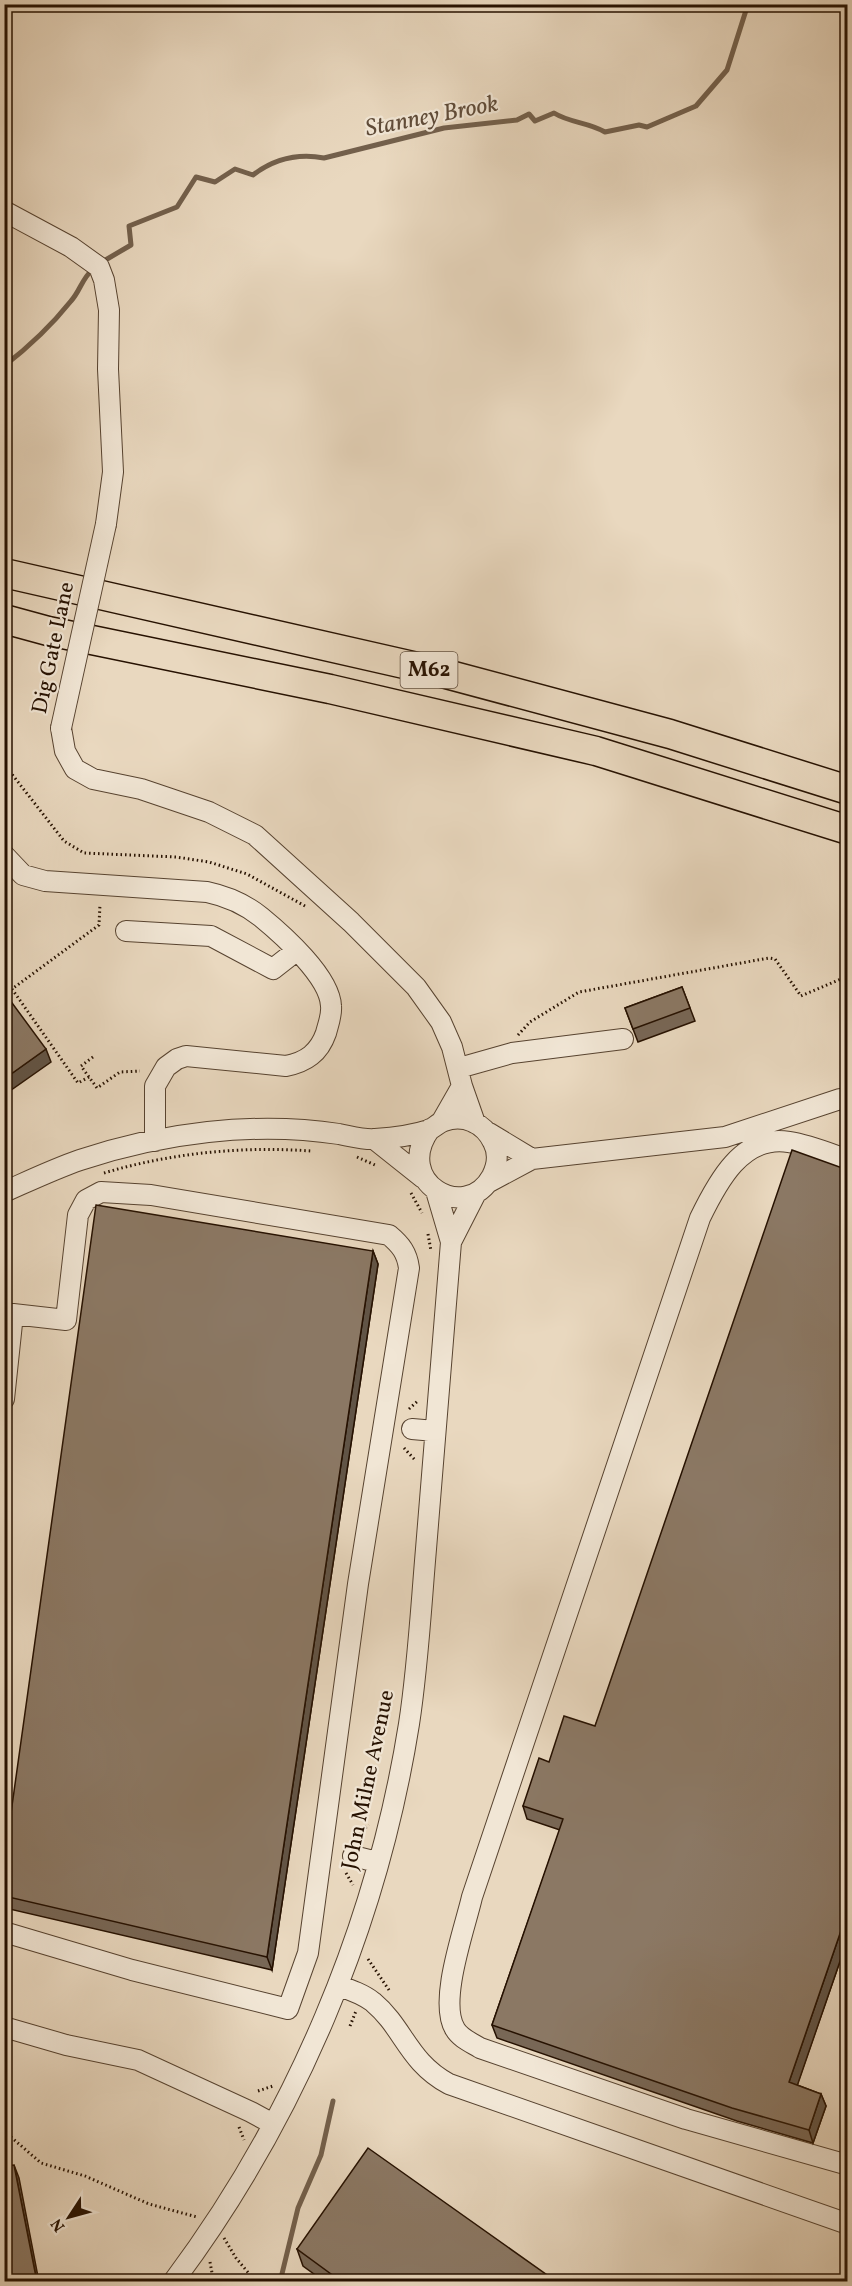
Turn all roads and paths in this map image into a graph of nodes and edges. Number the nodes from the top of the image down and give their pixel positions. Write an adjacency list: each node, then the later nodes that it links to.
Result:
1 (4, 211): 9 (street, Dig Gate Lane, bridge)
2 (4, 573): 5 (highway, M62)
3 (4, 620): 6 (highway, M62)
4 (4, 764): 9 (path)
5 (848, 790)
6 (848, 830)
7 (4, 855): 11 (street)
8 (100, 904): 17 (path)
9 (332, 906): 18 (street, Dig Gate Lane)
10 (126, 931): 11 (street)
11 (297, 951): 23 (street)
12 (848, 976): 14 (path)
13 (623, 1039): 14 (street)
14 (512, 1053): 18 (street)
15 (93, 1057): 17 (path)
16 (140, 1071): 17 (path)
17 (89, 1077)
18 (460, 1077): 20 (street); 21 (street, Dig Gate Lane)
19 (848, 1101): 26 (street)
20 (436, 1125): 21 (street); 22 (street); 30 (street)
21 (482, 1128): 26 (street); 31 (street)
22 (374, 1139): 23 (street); 30 (street)
23 (155, 1141): 32 (street)
24 (313, 1151): 29 (path)
25 (354, 1156): 28 (path)
26 (532, 1159): 31 (street)
27 (848, 1160): 58 (street)
28 (379, 1167)
29 (101, 1174)
30 (423, 1187): 31 (street); 33 (path); 34 (street, John Milne Avenue)
31 (482, 1188): 34 (street, John Milne Avenue)
32 (4, 1192)
33 (426, 1222)
34 (451, 1242): 39 (street, John Milne Avenue)
35 (421, 1395): 37 (path)
36 (4, 1400): 47 (street)
37 (409, 1409)
38 (412, 1429): 39 (street)
39 (435, 1431): 44 (street, John Milne Avenue)
40 (404, 1448): 41 (path)
41 (415, 1467)
42 (372, 1820): 43 (path)
43 (358, 1833)
44 (377, 1862): 45 (street); 49 (street, John Milne Avenue)
45 (349, 1863): 46 (path)
46 (351, 1893)
47 (4, 1932)
48 (366, 1953): 50 (path)
49 (339, 1986): 55 (street, John Milne Avenue); 60 (street)
50 (392, 1994)
51 (4, 2026): 55 (street)
52 (277, 2079): 53 (path)
53 (258, 2091)
54 (237, 2124): 57 (path)
55 (273, 2124): 62 (street, John Milne Avenue)
56 (4, 2131): 59 (path)
57 (240, 2148)
58 (848, 2165)
59 (197, 2217)
60 (848, 2223)
61 (222, 2234): 63 (path)
62 (180, 2279)
63 (256, 2282)

